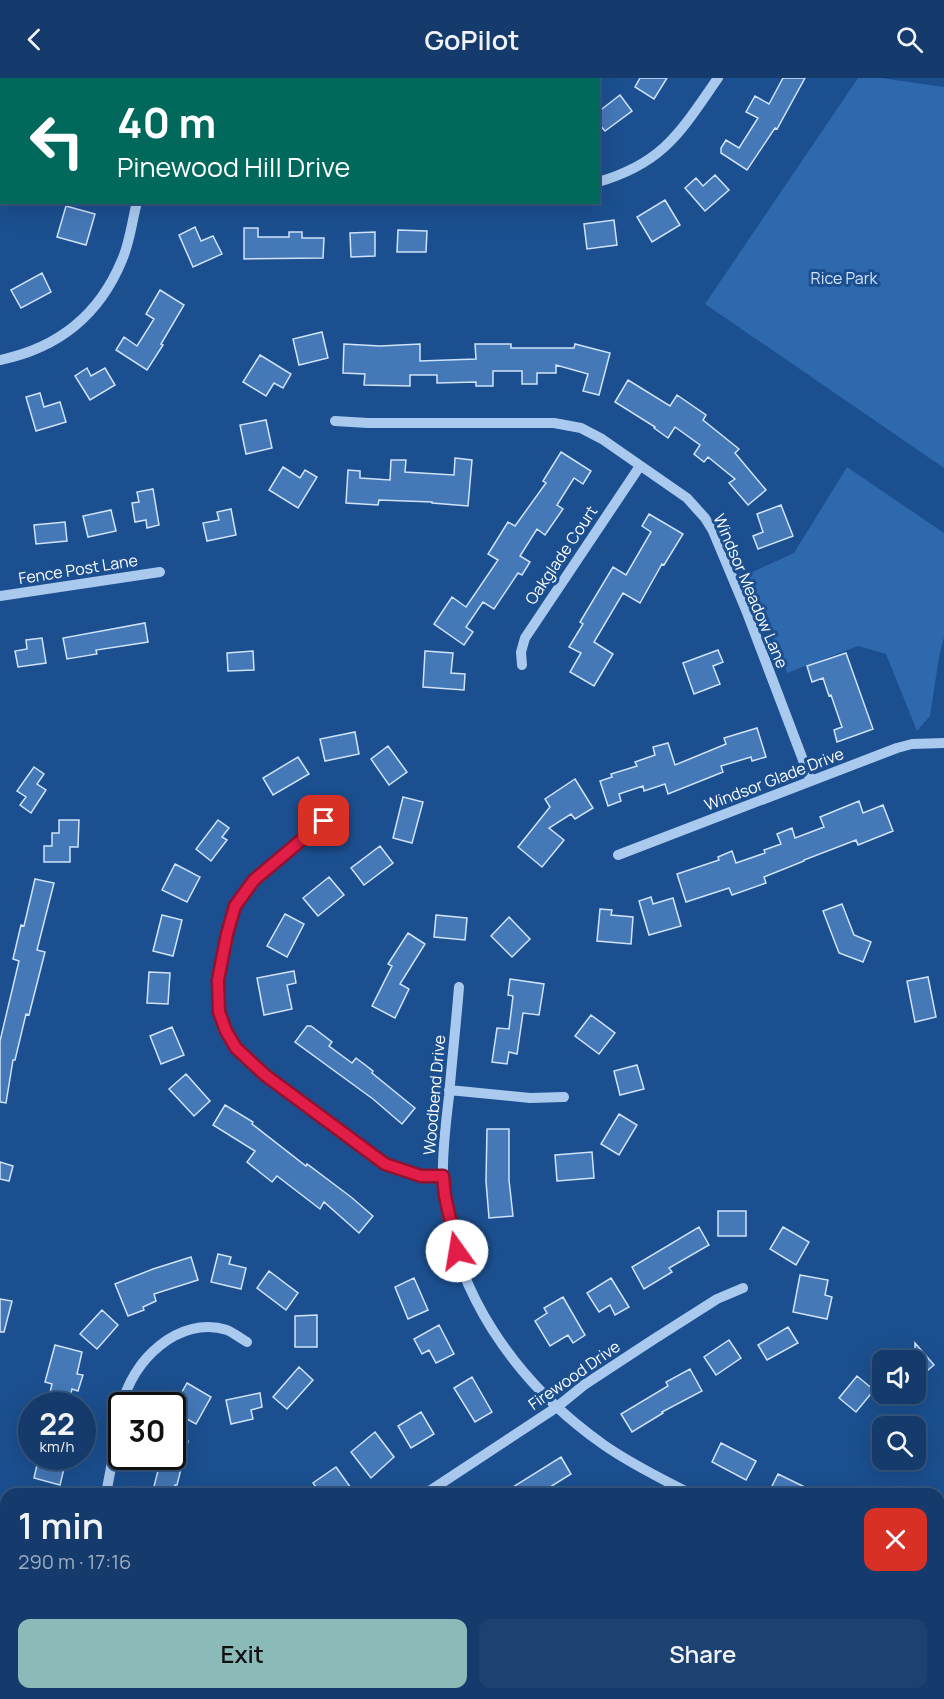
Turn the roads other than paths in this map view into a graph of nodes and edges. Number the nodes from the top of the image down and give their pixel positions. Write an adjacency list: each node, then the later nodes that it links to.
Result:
1 (718, 78): 2 (street)
2 (600, 181)
3 (137, 204): 4 (street)
4 (0, 360)
5 (335, 421): 6 (street, Windsor Meadow Lane)
6 (640, 466): 9 (street, Oakglade Court); 11 (street, Windsor Meadow Lane)
7 (160, 572): 8 (street, Fence Post Lane)
8 (0, 596)
9 (522, 665)
10 (944, 743): 11 (street, Windsor Glade Drive)
11 (810, 781): 13 (street, Windsor Glade Drive)
12 (343, 808): 17 (street)
13 (618, 855)
14 (459, 987): 15 (street, Woodbend Drive)
15 (449, 1090): 16 (street); 17 (street, Woodbend Drive)
16 (564, 1097)
17 (443, 1176): 21 (street, Woodbend Drive)
18 (743, 1288): 21 (street, Firewood Drive)
19 (247, 1342): 20 (street)
20 (126, 1392)
21 (556, 1407): 24 (street, Firewood Drive); 25 (street, Woodbend Drive)
22 (110, 1470): 23 (street)
23 (106, 1488)
24 (434, 1488)
25 (680, 1488)

